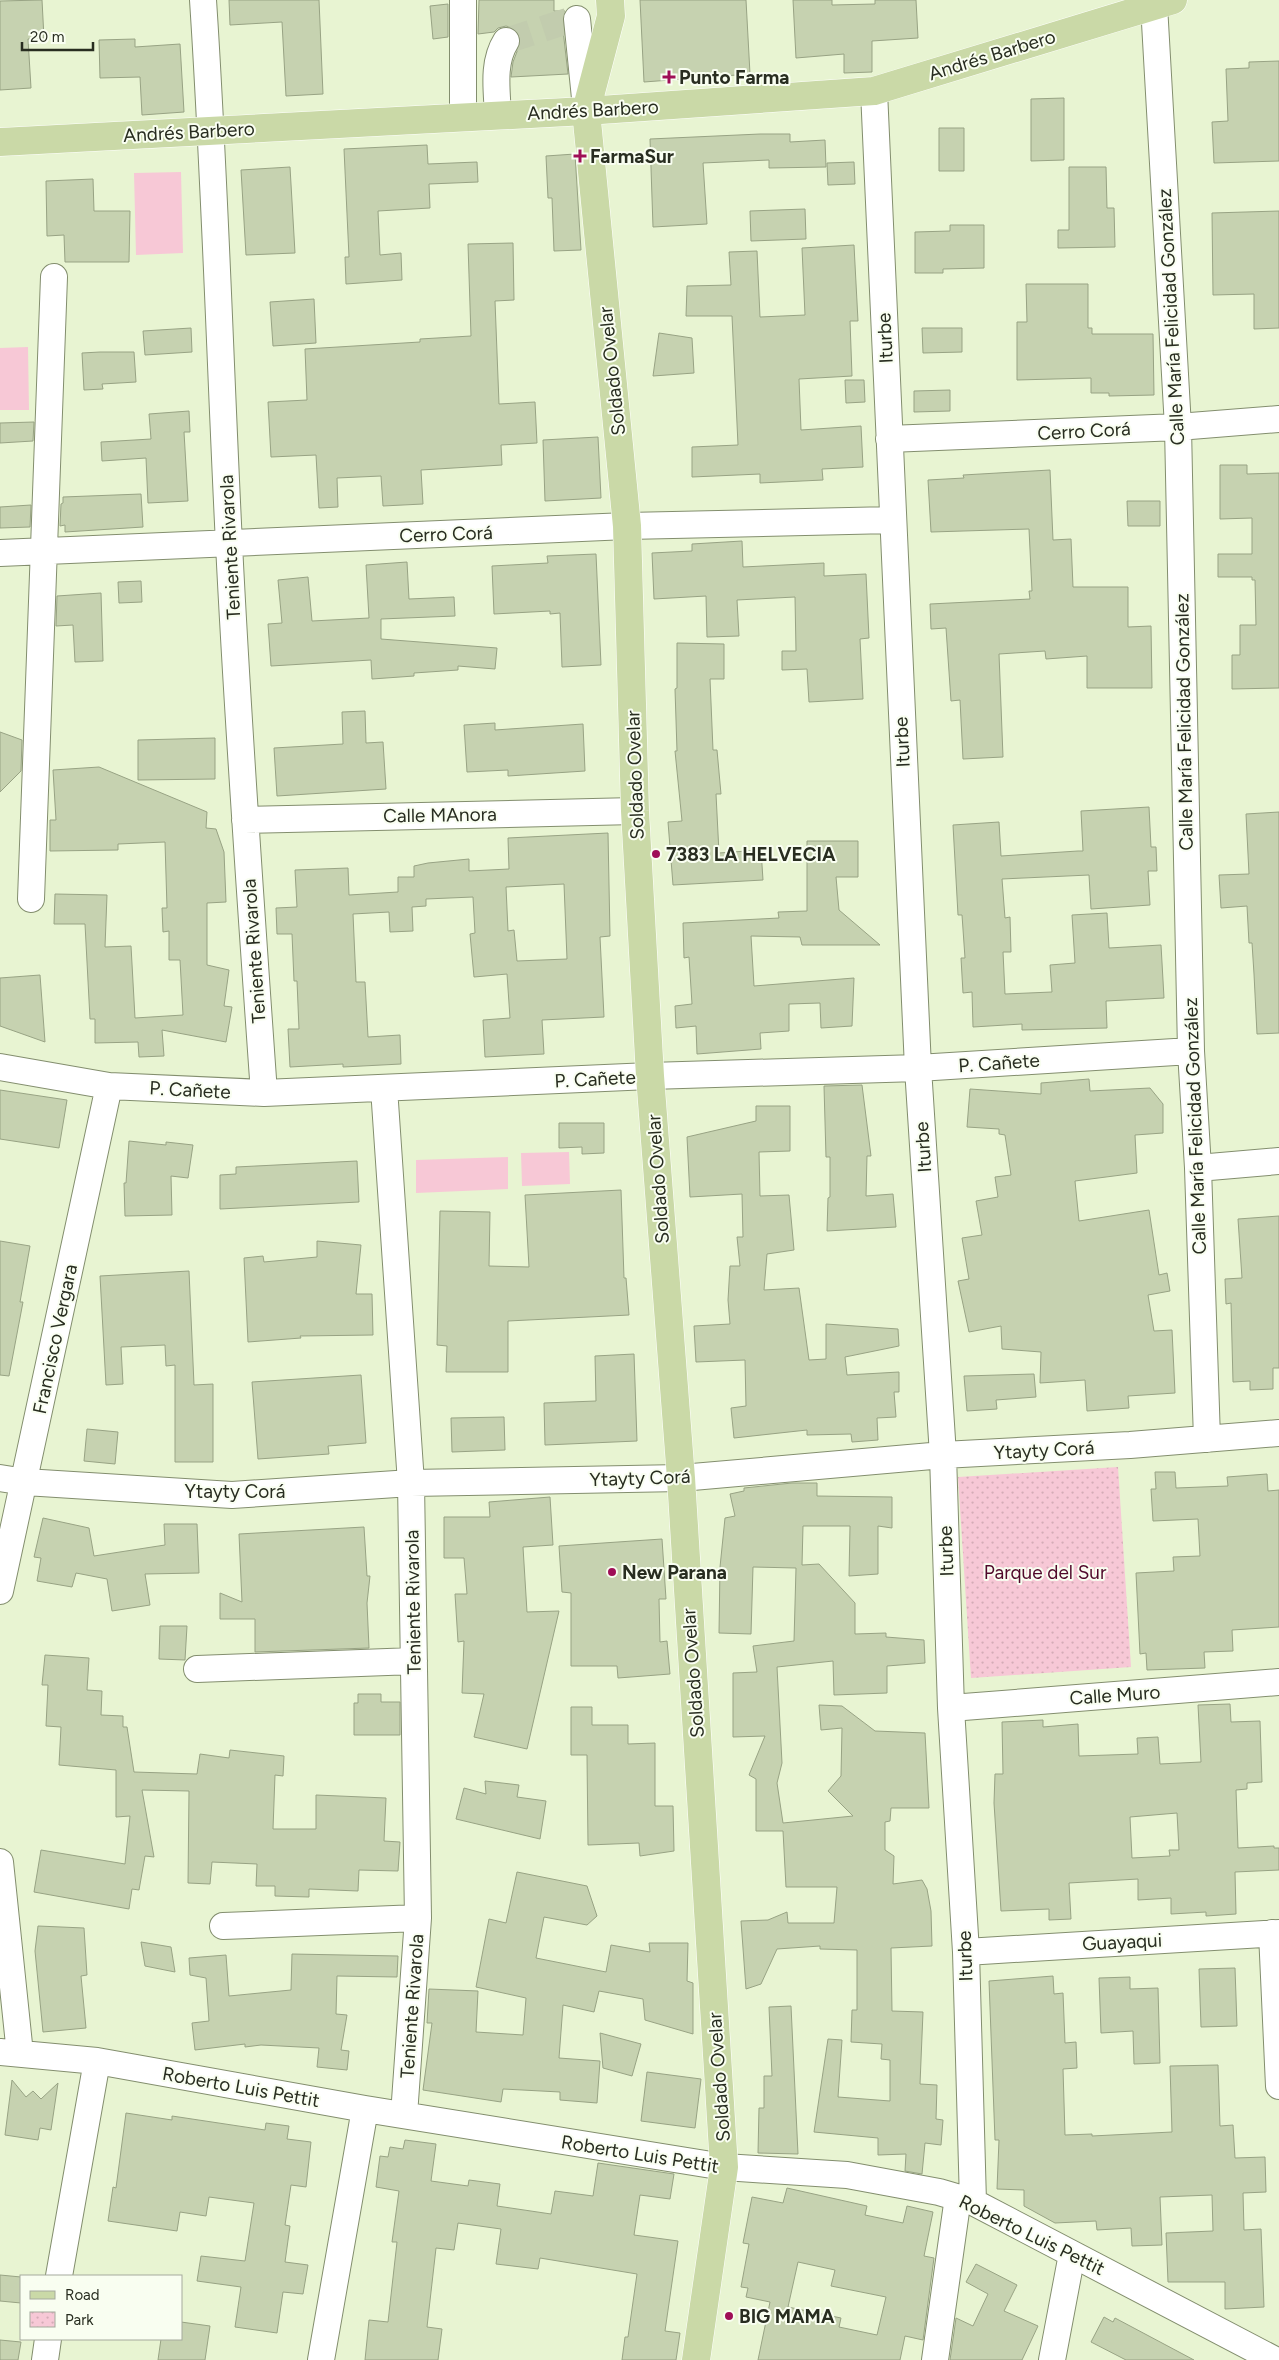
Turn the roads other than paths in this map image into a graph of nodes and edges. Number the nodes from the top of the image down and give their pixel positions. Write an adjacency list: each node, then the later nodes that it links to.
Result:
1 (203, 0): 10 (street, Teniente Rivarola)
2 (463, 0): 9 (street)
3 (1164, 3): 6 (main road, Andrés Barbero); 14 (street, Calle María Felicidad González)
4 (611, 8): 7 (main road, Soldado Ovelar); 7 (street)
5 (506, 41): 8 (street)
6 (874, 91): 7 (main road, Andrés Barbero); 15 (street, Iturbe)
7 (586, 111): 8 (main road, Andrés Barbero); 17 (main road, Soldado Ovelar)
8 (498, 116): 9 (main road, Andrés Barbero)
9 (463, 117): 10 (main road, Andrés Barbero)
10 (212, 131): 11 (main road, Andrés Barbero); 18 (street, Teniente Rivarola)
11 (0, 142)
12 (54, 277): 19 (street)
13 (1279, 419): 14 (street, Cerro Corá)
14 (1178, 427): 15 (street, Cerro Corá); 24 (street, Calle María Felicidad González)
15 (890, 439): 16 (street, Iturbe)
16 (892, 520): 17 (street, Cerro Corá); 26 (street, Iturbe)
17 (627, 526): 18 (street, Cerro Corá); 21 (main road, Soldado Ovelar)
18 (229, 543): 19 (street, Cerro Corá); 22 (street, Teniente Rivarola)
19 (44, 551): 20 (street, Cerro Corá); 23 (street)
20 (0, 553)
21 (635, 811): 22 (street, Calle MAnora); 27 (main road, Soldado Ovelar)
22 (244, 820): 30 (street, Teniente Rivarola)
23 (31, 899)
24 (1191, 1051): 26 (street, P. Cañete); 32 (street, Calle María Felicidad González)
25 (0, 1067): 28 (street, P. Cañete)
26 (918, 1068): 27 (street, P. Cañete); 35 (street, Iturbe)
27 (650, 1076): 29 (street, P. Cañete); 36 (main road, Soldado Ovelar)
28 (109, 1086): 30 (street, P. Cañete); 37 (street, Francisco Vergara)
29 (384, 1088): 30 (street, P. Cañete); 38 (street, Teniente Rivarola)
30 (264, 1093)
31 (1279, 1161): 32 (street)
32 (1198, 1168): 34 (street, Calle María Felicidad González)
33 (1279, 1433): 34 (street, Ytayty Corá)
34 (1207, 1438): 35 (street, Ytayty Corá)
35 (943, 1455): 36 (street, Ytayty Corá); 43 (street, Iturbe)
36 (681, 1478): 38 (street, Ytayty Corá); 54 (main road, Soldado Ovelar)
37 (12, 1480): 38 (street, Ytayty Corá); 39 (street, Francisco Vergara)
38 (411, 1483): 40 (street, Teniente Rivarola)
39 (0, 1591)
40 (414, 1661): 41 (street); 45 (street, Teniente Rivarola)
41 (197, 1669)
42 (1279, 1682): 43 (street, Calle Muro)
43 (951, 1708): 48 (street, Iturbe)
44 (0, 1862): 49 (street)
45 (418, 1918): 46 (street); 53 (street, Teniente Rivarola)
46 (223, 1926)
47 (1275, 1933): 48 (street, Guayaqui); 51 (street)
48 (966, 1952): 55 (street, Iturbe)
49 (10, 2053): 50 (street, Roberto Luis Pettit)
50 (97, 2061): 52 (street, Roberto Luis Pettit); 57 (street)
51 (1279, 2086)
52 (365, 2109): 53 (street, Roberto Luis Pettit); 60 (street)
53 (404, 2116): 54 (street, Roberto Luis Pettit)
54 (724, 2168): 55 (street, Roberto Luis Pettit); 61 (main road, Soldado Ovelar)
55 (966, 2199): 56 (street, Roberto Luis Pettit); 62 (street, Iturbe)
56 (1072, 2254): 63 (street); 64 (street, Roberto Luis Pettit)
57 (59, 2275)
58 (48, 2340): 59 (street)
59 (45, 2360)
60 (322, 2360)
61 (696, 2360)
62 (934, 2360)
63 (1052, 2360)
64 (1275, 2360)

